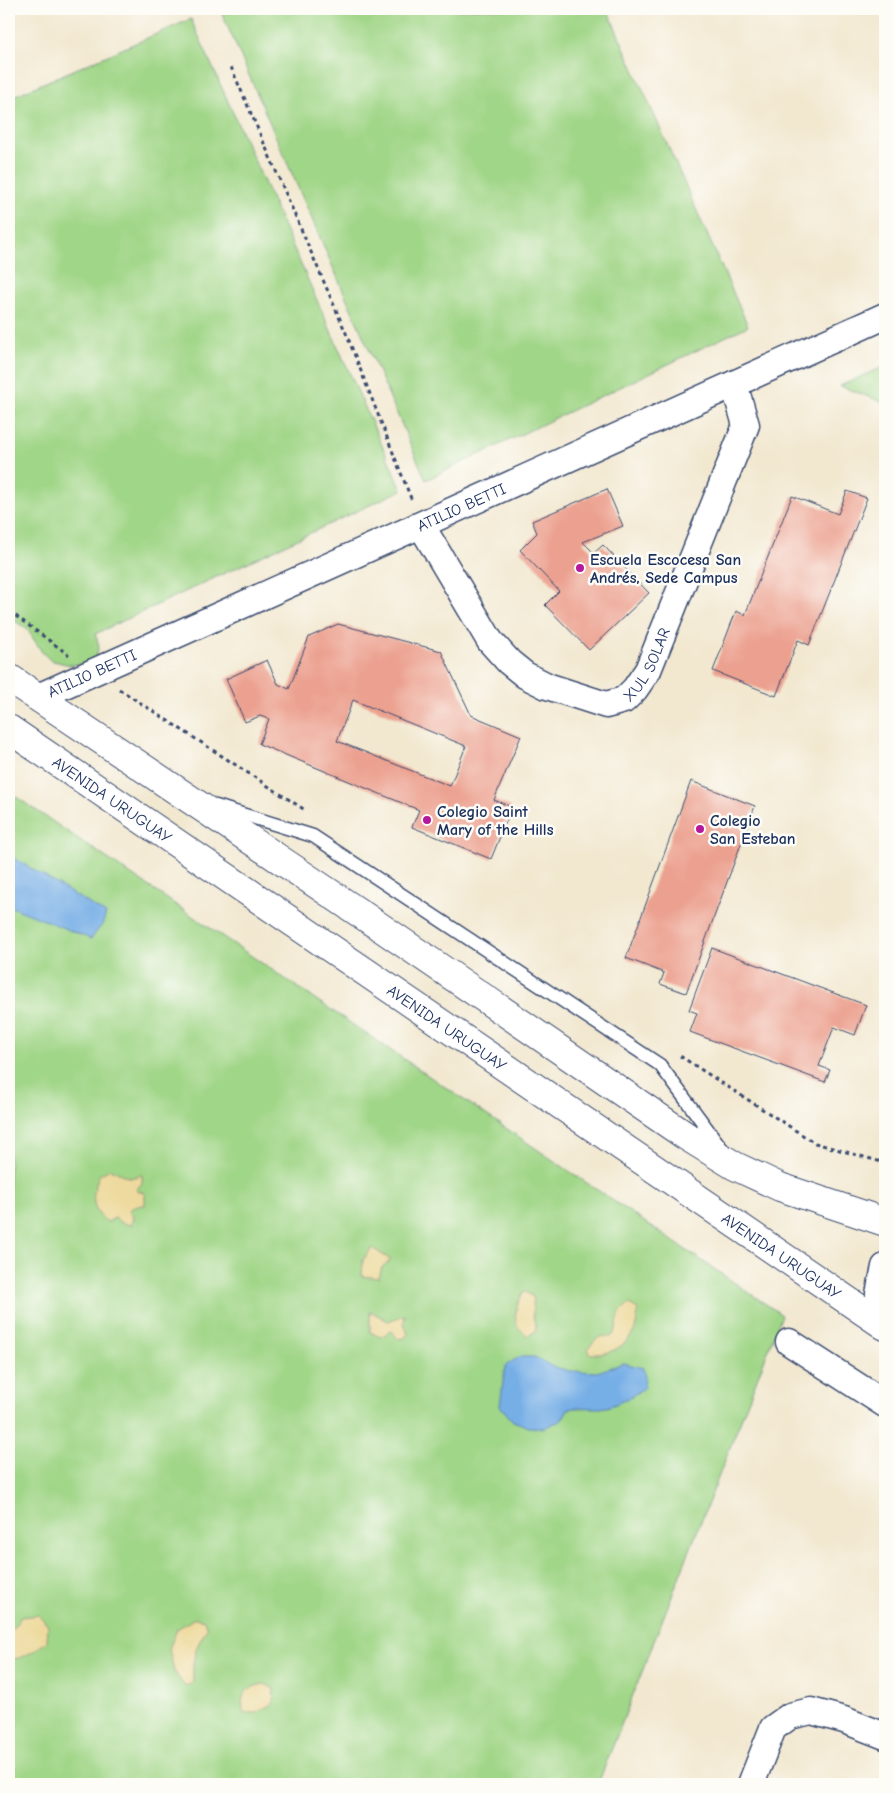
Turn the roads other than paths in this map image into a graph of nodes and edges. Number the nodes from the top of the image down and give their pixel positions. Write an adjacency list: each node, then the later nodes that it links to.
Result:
1 (885, 316): 2 (street, ATILIO BETTI)
2 (734, 384): 3 (street, ATILIO BETTI); 3 (street, XUL SOLAR)
3 (421, 525): 5 (street, ATILIO BETTI)
4 (9, 678): 5 (main road)
5 (38, 697): 7 (main road)
6 (9, 729): 12 (main road, AVENIDA URUGUAY)
7 (185, 796): 8 (main road); 8 (lane)
8 (735, 1166): 9 (main road)
9 (885, 1222)
10 (885, 1267): 11 (street)
11 (885, 1317)
12 (885, 1326)
13 (789, 1342): 14 (street)
14 (885, 1404)
15 (885, 1736): 16 (street)
16 (751, 1784)

